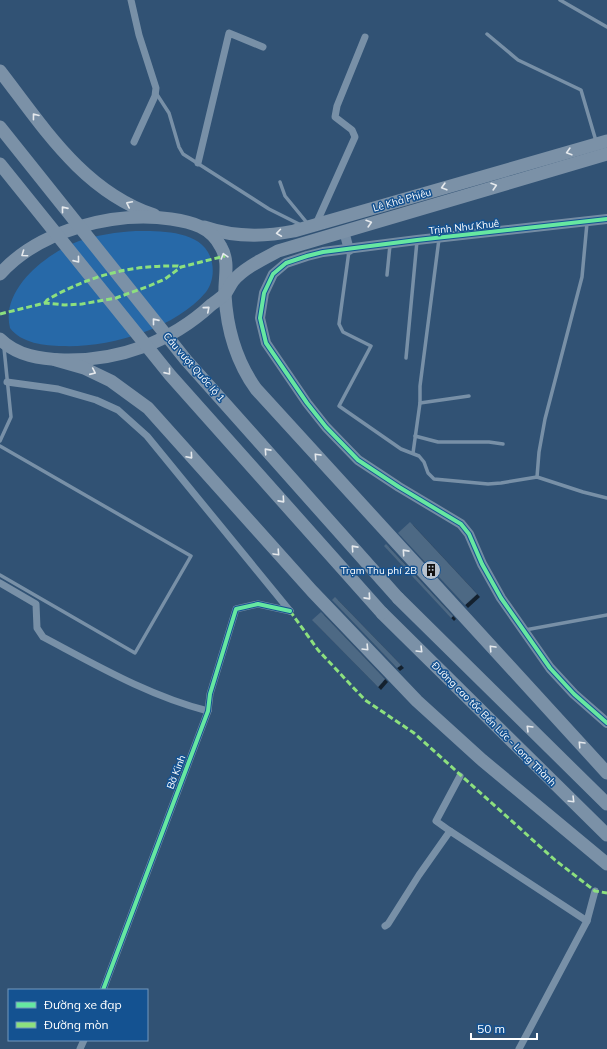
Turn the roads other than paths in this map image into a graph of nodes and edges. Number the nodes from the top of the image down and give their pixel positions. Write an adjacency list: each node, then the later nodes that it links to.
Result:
1 (130, 0): 8 (street)
2 (560, 0): 3 (lane)
3 (607, 28)
4 (487, 34): 11 (lane)
5 (365, 37): 20 (street)
6 (264, 46): 13 (street)
7 (0, 71): 16 (highway, one-way to 7)
8 (156, 92): 10 (street); 13 (lane)
9 (0, 127): 52 (highway, Cầu vượt Quốc lộ 1, one-way to 9, bridge)
10 (134, 142)
11 (602, 143): 20 (highway, Lê Khả Phiêu, one-way to 20)
12 (607, 154): 21 (highway, Lê Khả Phiêu, one-way to 12)
13 (198, 163): 20 (lane)
14 (0, 164): 54 (highway, Đường cao tốc Bến Lức - Long Thành, one-way to 54, bridge)
15 (280, 182): 20 (lane)
16 (165, 218): 19 (highway, Lê Khả Phiêu); 28 (highway, one-way to 28)
17 (607, 219): 18 (street, Trịnh Như Khuê)
18 (587, 222): 23 (street, Trịnh Như Khuê); 42 (lane)
19 (195, 224): 20 (highway, Lê Khả Phiêu, one-way to 19); 30 (highway, one-way to 19)
20 (310, 226)
21 (344, 231): 22 (highway, Lê Khả Phiêu); 26 (street)
22 (320, 238): 27 (street); 30 (highway, Lê Khả Phiêu)
23 (439, 238): 24 (street, Trịnh Như Khuê); 36 (lane)
24 (417, 240): 25 (street, Trịnh Như Khuê); 32 (lane)
25 (390, 244): 26 (street, Trịnh Như Khuê); 29 (lane)
26 (349, 250): 27 (street, Trịnh Như Khuê); 41 (lane)
27 (324, 252): 47 (street, Trịnh Như Khuê)
28 (0, 274)
29 (387, 275)
30 (225, 294): 33 (highway, Lê Khả Phiêu, one-way to 30); 50 (highway, one-way to 30)
31 (4, 344): 33 (highway); 34 (lane)
32 (406, 358)
33 (56, 360): 55 (highway, one-way to 55)
34 (8, 382): 38 (lane); 48 (street, Bờ Kinh)
35 (469, 396): 36 (lane)
36 (420, 403): 37 (lane)
37 (415, 436): 39 (lane); 41 (lane)
38 (0, 441)
39 (503, 444)
40 (0, 446): 44 (lane)
41 (413, 453): 42 (lane)
42 (537, 477): 43 (lane)
43 (607, 498)
44 (0, 575)
45 (0, 583): 48 (street)
46 (607, 615): 47 (lane)
47 (524, 630): 49 (street, Trịnh Như Khuê)
48 (208, 710): 59 (street, Bờ Kinh)
49 (607, 723)
50 (607, 773)
51 (460, 776): 53 (street)
52 (607, 804)
53 (450, 832): 57 (street); 58 (street)
54 (607, 835)
55 (607, 864)
56 (595, 890): 57 (street)
57 (587, 921): 60 (street)
58 (384, 926)
59 (103, 989)
60 (519, 1049)

